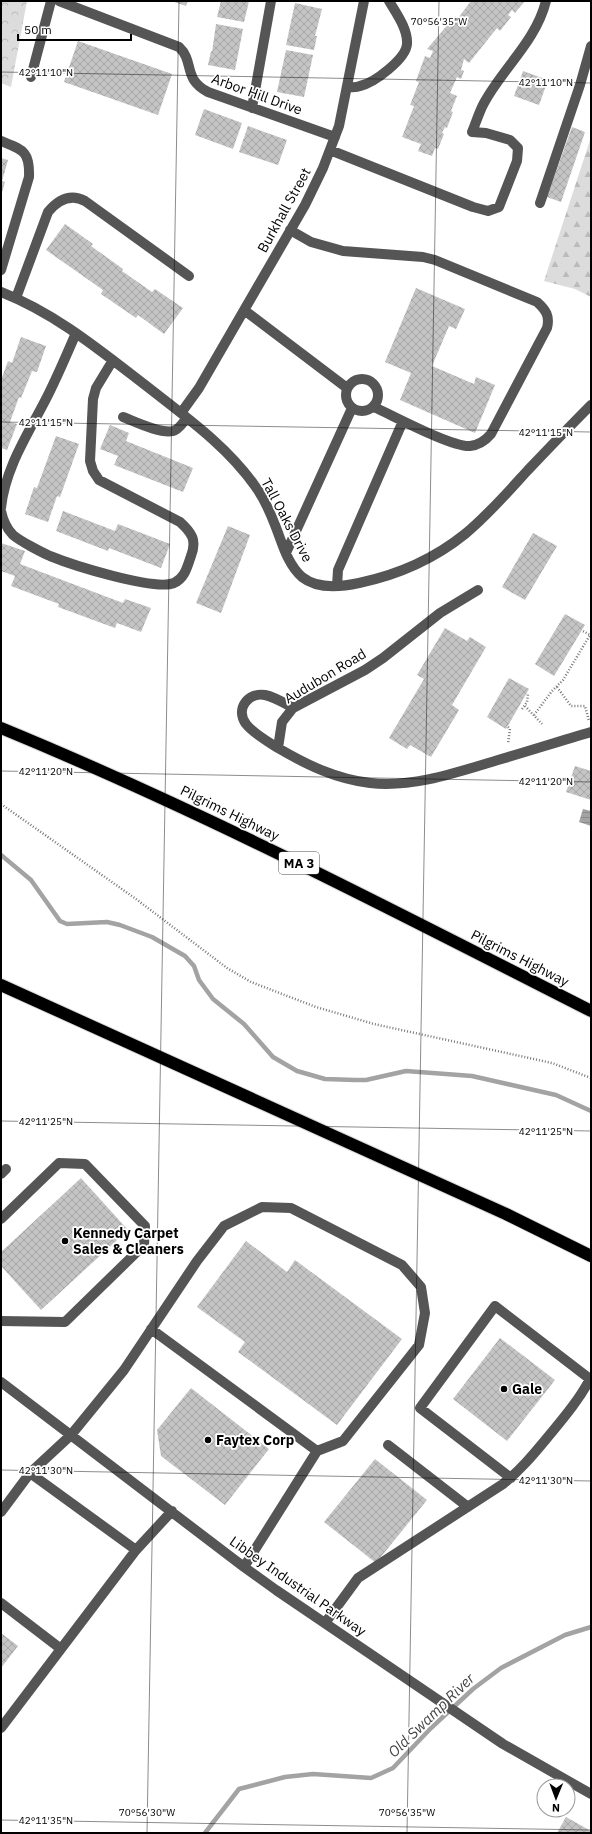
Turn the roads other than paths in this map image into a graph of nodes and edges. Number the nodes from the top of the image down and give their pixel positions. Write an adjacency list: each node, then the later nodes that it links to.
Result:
1 (51, 1): 8 (street)
2 (59, 1): 10 (street, Arbor Hill Drive)
3 (271, 1): 10 (street)
4 (364, 1): 9 (street, Burkhall Street)
5 (389, 1): 9 (street)
6 (546, 1): 13 (street)
7 (591, 46): 14 (street)
8 (31, 77)
9 (347, 87): 11 (street, Burkhall Street)
10 (252, 108): 11 (street, Arbor Hill Drive)
11 (335, 137): 13 (street, Burkhall Street)
12 (1, 141): 16 (street)
13 (330, 150): 15 (street, Burkhall Street)
14 (540, 203)
15 (290, 230): 20 (street, Burkhall Street); 29 (street)
16 (1, 270)
17 (189, 276): 19 (street)
18 (2, 295): 19 (street, Tall Oaks Drive)
19 (16, 298): 21 (street, Tall Oaks Drive)
20 (244, 310): 23 (street); 27 (street, Burkhall Street)
21 (76, 333): 22 (street, Tall Oaks Drive); 30 (street)
22 (113, 360): 27 (street, Tall Oaks Drive); 30 (street)
23 (347, 388): 25 (street); 26 (street)
24 (591, 405): 32 (street, Tall Oaks Drive)
25 (374, 407): 26 (street); 29 (street)
26 (352, 408): 31 (street)
27 (184, 416): 28 (street, Burkhall Street); 31 (street, Tall Oaks Drive)
28 (123, 418)
29 (403, 421): 32 (street)
30 (1, 510)
31 (286, 553): 32 (street, Tall Oaks Drive)
32 (336, 586)
33 (478, 590): 34 (street, Audubon Road)
34 (293, 708): 37 (street, Audubon Road); 37 (street)
35 (1, 728): 39 (highway, Pilgrims Highway / MA 3)
36 (591, 732): 37 (street)
37 (278, 748)
38 (1, 985): 41 (highway)
39 (591, 1011)
40 (1, 1219): 42 (street)
41 (591, 1256)
42 (1, 1321)
43 (151, 1329): 45 (street); 47 (street); 47 (street)
44 (1, 1382): 45 (street, Libbey Industrial Parkway)
45 (71, 1435): 48 (street); 52 (street, Libbey Industrial Parkway)
46 (388, 1445): 50 (street)
47 (317, 1451): 54 (street)
48 (30, 1473): 51 (street); 53 (street)
49 (511, 1478): 49 (street); 50 (street)
50 (468, 1507): 56 (street)
51 (1, 1512)
52 (172, 1512): 53 (street); 54 (street, Libbey Industrial Parkway)
53 (136, 1550): 57 (street)
54 (244, 1567): 56 (street, Libbey Industrial Parkway)
55 (1, 1603): 57 (street)
56 (325, 1623): 59 (street, Libbey Industrial Parkway)
57 (61, 1649): 58 (street)
58 (1, 1728)
59 (591, 1794)

